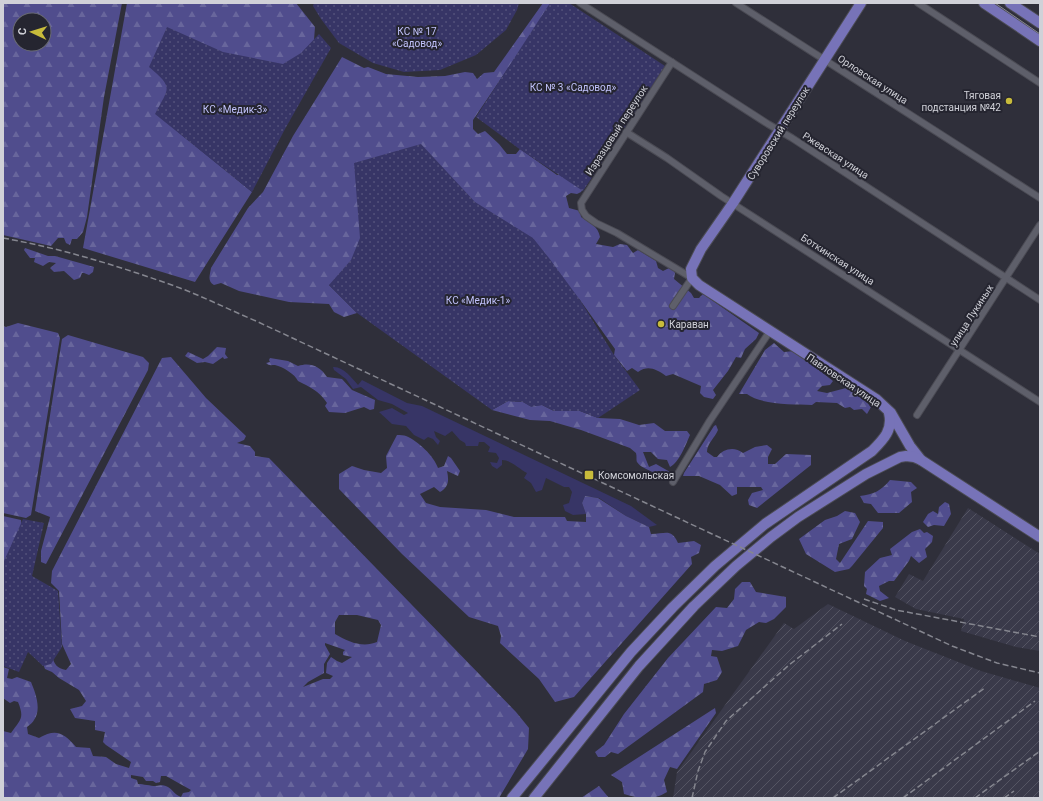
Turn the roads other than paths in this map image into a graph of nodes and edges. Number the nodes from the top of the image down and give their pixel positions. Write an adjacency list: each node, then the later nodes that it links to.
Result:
1 (580, 3): 10 (street, Ржевская улица)
2 (736, 3): 9 (street, Орловская улица)
3 (861, 3): 9 (main road, Суворовский переулок)
4 (918, 3): 11 (street)
5 (984, 3): 8 (main road)
6 (1010, 3): 7 (main road)
7 (1040, 23)
8 (1040, 41)
9 (824, 60): 12 (main road, Суворовский переулок); 14 (street, Орловская улица)
10 (672, 62): 12 (street, Ржевская улица); 13 (street, Изразцовый переулок)
11 (1040, 83)
12 (780, 131): 15 (main road, Суворовский переулок); 19 (street, Ржевская улица)
13 (626, 132): 15 (street, Боткинская улица); 16 (street, Изразцовый переулок)
14 (1040, 198)
15 (733, 203): 18 (main road, Суворовский переулок); 23 (street, Боткинская улица)
16 (582, 210): 18 (street, Павловская улица)
17 (1040, 225): 19 (street, улица Лукиных)
18 (692, 278): 21 (street); 22 (main road, Павловская улица)
19 (1006, 278): 20 (street, Ржевская улица); 23 (street, улица Лукиных)
20 (1040, 300)
21 (673, 306)
22 (770, 331): 25 (main road, Павловская улица); 30 (street)
23 (960, 350): 24 (street, Боткинская улица); 26 (street, улица Лукиных)
24 (1040, 402)
25 (888, 409): 27 (main road); 28 (main road, Павловская улица)
26 (918, 415)
27 (858, 460): 29 (main road); 32 (main road)
28 (921, 460): 29 (main road); 31 (main road, Павловская улица)
29 (866, 474): 33 (main road)
30 (673, 482)
31 (1040, 537)
32 (512, 798)
33 (534, 798)

